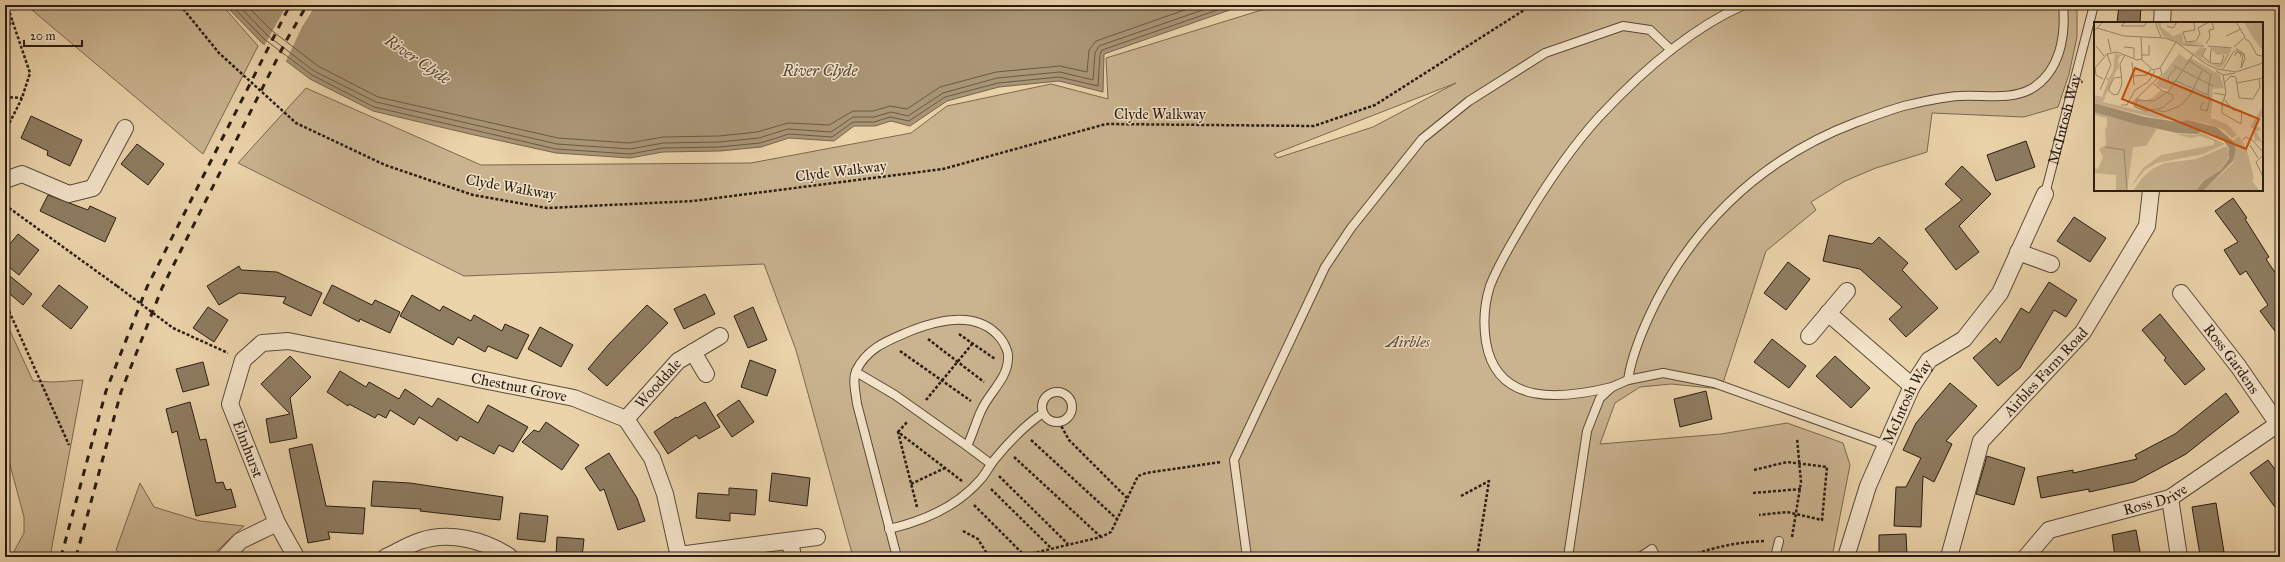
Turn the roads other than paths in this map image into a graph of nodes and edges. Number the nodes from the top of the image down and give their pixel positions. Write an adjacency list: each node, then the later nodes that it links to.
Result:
1 (1744, 5): 6 (lane)
2 (2063, 5): 22 (lane)
3 (2094, 5): 10 (lane, McIntosh Way)
4 (2163, 5): 5 (street)
5 (2162, 22)
6 (1670, 50): 24 (lane); 44 (lane)
7 (125, 128): 8 (street)
8 (5, 180)
9 (2151, 191): 50 (street, Airbles Farm Road)
10 (2045, 194): 11 (street, McIntosh Way)
11 (2018, 252): 12 (street); 23 (street, McIntosh Way)
12 (2051, 264)
13 (1847, 290): 15 (street)
14 (2181, 293): 27 (street, Ross Gardens)
15 (1828, 313): 17 (street); 23 (street)
16 (720, 336): 19 (street, Wooddale)
17 (1809, 336)
18 (262, 343): 26 (street, Chestnut Grove); 32 (street, Elmhurst)
19 (693, 352): 21 (street, Wooddale); 26 (street, Wooddale)
20 (856, 372): 29 (lane); 29 (lane); 33 (lane)
21 (706, 374)
22 (1628, 380): 24 (lane); 28 (lane)
23 (1912, 386): 28 (street, McIntosh Way)
24 (1612, 387): 45 (lane)
25 (1043, 413): 25 (lane); 30 (lane)
26 (626, 419): 37 (street)
27 (2279, 425): 31 (street, Ross Drive)
28 (1886, 445): 49 (street, McIntosh Way)
29 (967, 446): 30 (lane)
30 (990, 466): 33 (lane)
31 (2170, 498): 51 (street, Ross Drive); 52 (street)
32 (277, 523): 38 (street); 39 (street, Elmhurst)
33 (889, 530): 43 (lane)
34 (817, 537): 35 (street)
35 (790, 541): 37 (street); 42 (street)
36 (1779, 541): 48 (lane)
37 (679, 556)
38 (225, 557)
39 (296, 557)
40 (386, 557): 41 (street)
41 (510, 557)
42 (793, 557)
43 (897, 557)
44 (1247, 557)
45 (1568, 557)
46 (1640, 557): 47 (lane)
47 (1656, 557)
48 (1775, 557)
49 (1846, 557)
50 (1949, 557)
51 (2026, 557)
52 (2179, 557)

